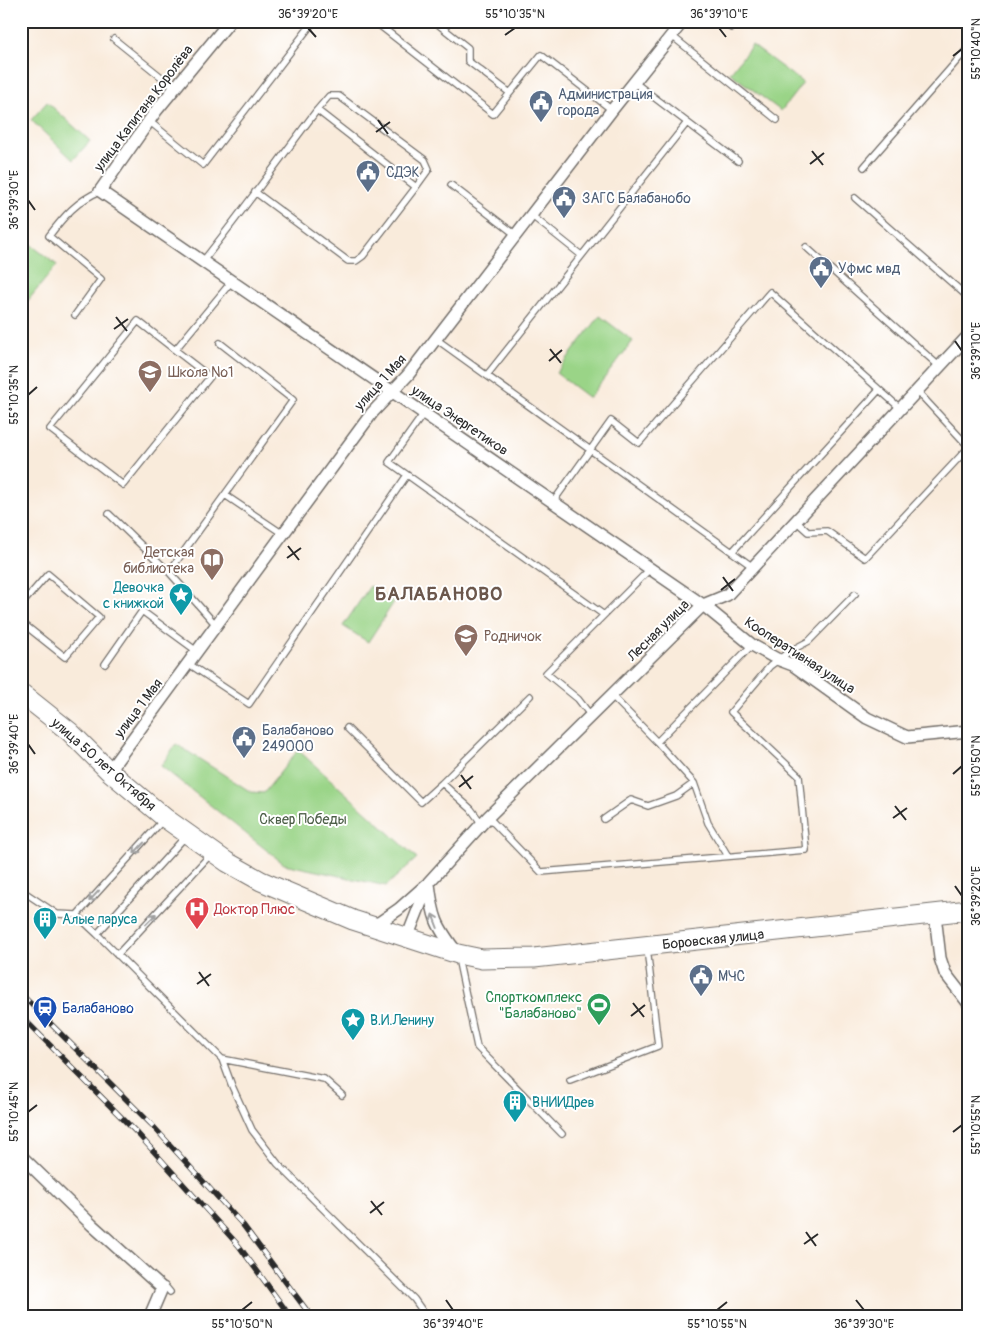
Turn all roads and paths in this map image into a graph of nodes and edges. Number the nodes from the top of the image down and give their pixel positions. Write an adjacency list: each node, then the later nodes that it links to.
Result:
1 (230, 21): 12 (street, улица Капитана Королёва)
2 (314, 21): 17 (lane)
3 (374, 21): 13 (lane)
4 (434, 21): 13 (lane)
5 (683, 21): 8 (street, улица 1 Мая)
6 (720, 21): 7 (lane)
7 (740, 21)
8 (672, 36): 11 (street, улица 1 Мая); 16 (lane)
9 (114, 39): 12 (lane)
10 (969, 47): 20 (lane)
11 (634, 82): 15 (street, улица 1 Мая); 18 (lane)
12 (175, 88): 17 (street, улица Капитана Королёва)
13 (510, 93): 15 (lane)
14 (317, 110): 22 (lane); 22 (lane); 24 (lane)
15 (612, 110): 26 (street, улица 1 Мая)
16 (777, 120)
17 (149, 121): 23 (street, улица Капитана Королёва)
18 (686, 124): 19 (lane); 29 (lane)
19 (738, 161)
20 (864, 167)
21 (451, 185): 27 (lane)
22 (416, 187): 24 (lane)
23 (100, 191): 30 (street, улица Энергетиков); 33 (lane)
24 (255, 192): 30 (lane)
25 (855, 198): 32 (lane)
26 (531, 215): 27 (street, улица 1 Мая); 29 (lane)
27 (516, 235): 35 (street, улица 1 Мая)
28 (806, 247): 38 (lane)
29 (581, 255): 39 (lane)
30 (203, 261): 31 (street, улица Энергетиков)
31 (232, 281): 37 (lane); 41 (street, улица Энергетиков)
32 (968, 296)
33 (75, 315)
34 (969, 335): 38 (street, Лесная улица)
35 (436, 339): 39 (lane); 41 (street, улица 1 Мая)
36 (220, 344): 48 (lane)
37 (175, 350): 37 (lane)
38 (940, 367): 42 (street, Лесная улица)
39 (487, 376): 46 (lane)
40 (879, 390): 43 (lane); 46 (lane); 53 (lane)
41 (392, 392): 44 (street, улица Энергетиков); 52 (street, улица 1 Мая)
42 (918, 392): 43 (street, Лесная улица); 45 (lane)
43 (902, 409): 51 (street, Лесная улица)
44 (424, 413): 47 (lane); 49 (street, улица Энергетиков)
45 (969, 447): 51 (lane)
46 (590, 449): 49 (lane); 53 (lane)
47 (407, 475): 60 (lane); 67 (lane)
48 (225, 495): 52 (lane); 56 (lane)
49 (553, 502): 55 (street, улица Энергетиков)
50 (109, 514): 56 (lane)
51 (797, 522): 54 (street, Лесная улица)
52 (283, 534): 62 (street, улица 1 Мая)
53 (732, 552): 54 (lane)
54 (754, 567): 59 (street, Лесная улица)
55 (650, 569): 59 (street, улица Энергетиков); 60 (lane)
56 (169, 572): 62 (lane)
57 (855, 594): 65 (lane)
58 (21, 605): 61 (lane)
59 (704, 605): 63 (street, Кооперативная улица); 70 (street, Лесная улица)
60 (604, 615): 71 (lane)
61 (21, 622)
62 (217, 626): 64 (street, улица 1 Мая)
63 (752, 644): 65 (street, Кооперативная улица); 74 (lane)
64 (198, 652): 66 (lane); 67 (street, улица 1 Мая)
65 (777, 659): 73 (street, Кооперативная улица); 83 (lane)
66 (105, 664)
67 (189, 664): 75 (street, улица 1 Мая)
68 (21, 692): 75 (main road, улица 50 лет Октября)
69 (530, 696): 76 (lane)
70 (612, 696): 71 (street, Лесная улица); 74 (lane)
71 (591, 716): 80 (street, Лесная улица)
72 (347, 728): 76 (lane)
73 (969, 730)
74 (657, 742): 77 (lane)
75 (109, 770): 78 (main road, улица 50 лет Октября)
76 (442, 783): 80 (lane)
77 (694, 783): 79 (lane); 83 (lane)
78 (165, 818): 81 (main road, улица 50 лет Октября); 87 (lane, one-way to 87)
79 (604, 818)
80 (485, 821): 83 (lane); 84 (street, Лесная улица)
81 (187, 835): 82 (main road, улица 50 лет Октября); 90 (lane)
82 (212, 852): 89 (main road, улица 50 лет Октября); 93 (lane, one-way to 82)
83 (728, 856)
84 (429, 882): 89 (street); 91 (street, Лесная улица); 94 (street, one-way to 84)
85 (21, 890): 87 (lane)
86 (969, 910): 88 (main road, Боровская улица)
87 (77, 915): 90 (lane)
88 (935, 915): 92 (main road, Боровская улица); 95 (street)
89 (373, 927): 91 (main road, Боровская улица)
90 (97, 934): 93 (lane)
91 (407, 938): 94 (main road, Боровская улица)
92 (647, 946): 94 (main road, Боровская улица); 97 (lane)
93 (117, 954): 96 (lane)
94 (458, 954): 99 (lane)
95 (969, 1004)
96 (222, 1059): 98 (lane); 102 (lane)
97 (570, 1080)
98 (342, 1096)
99 (562, 1134)
100 (21, 1156): 101 (street)
101 (150, 1316)
102 (426, 1316)

